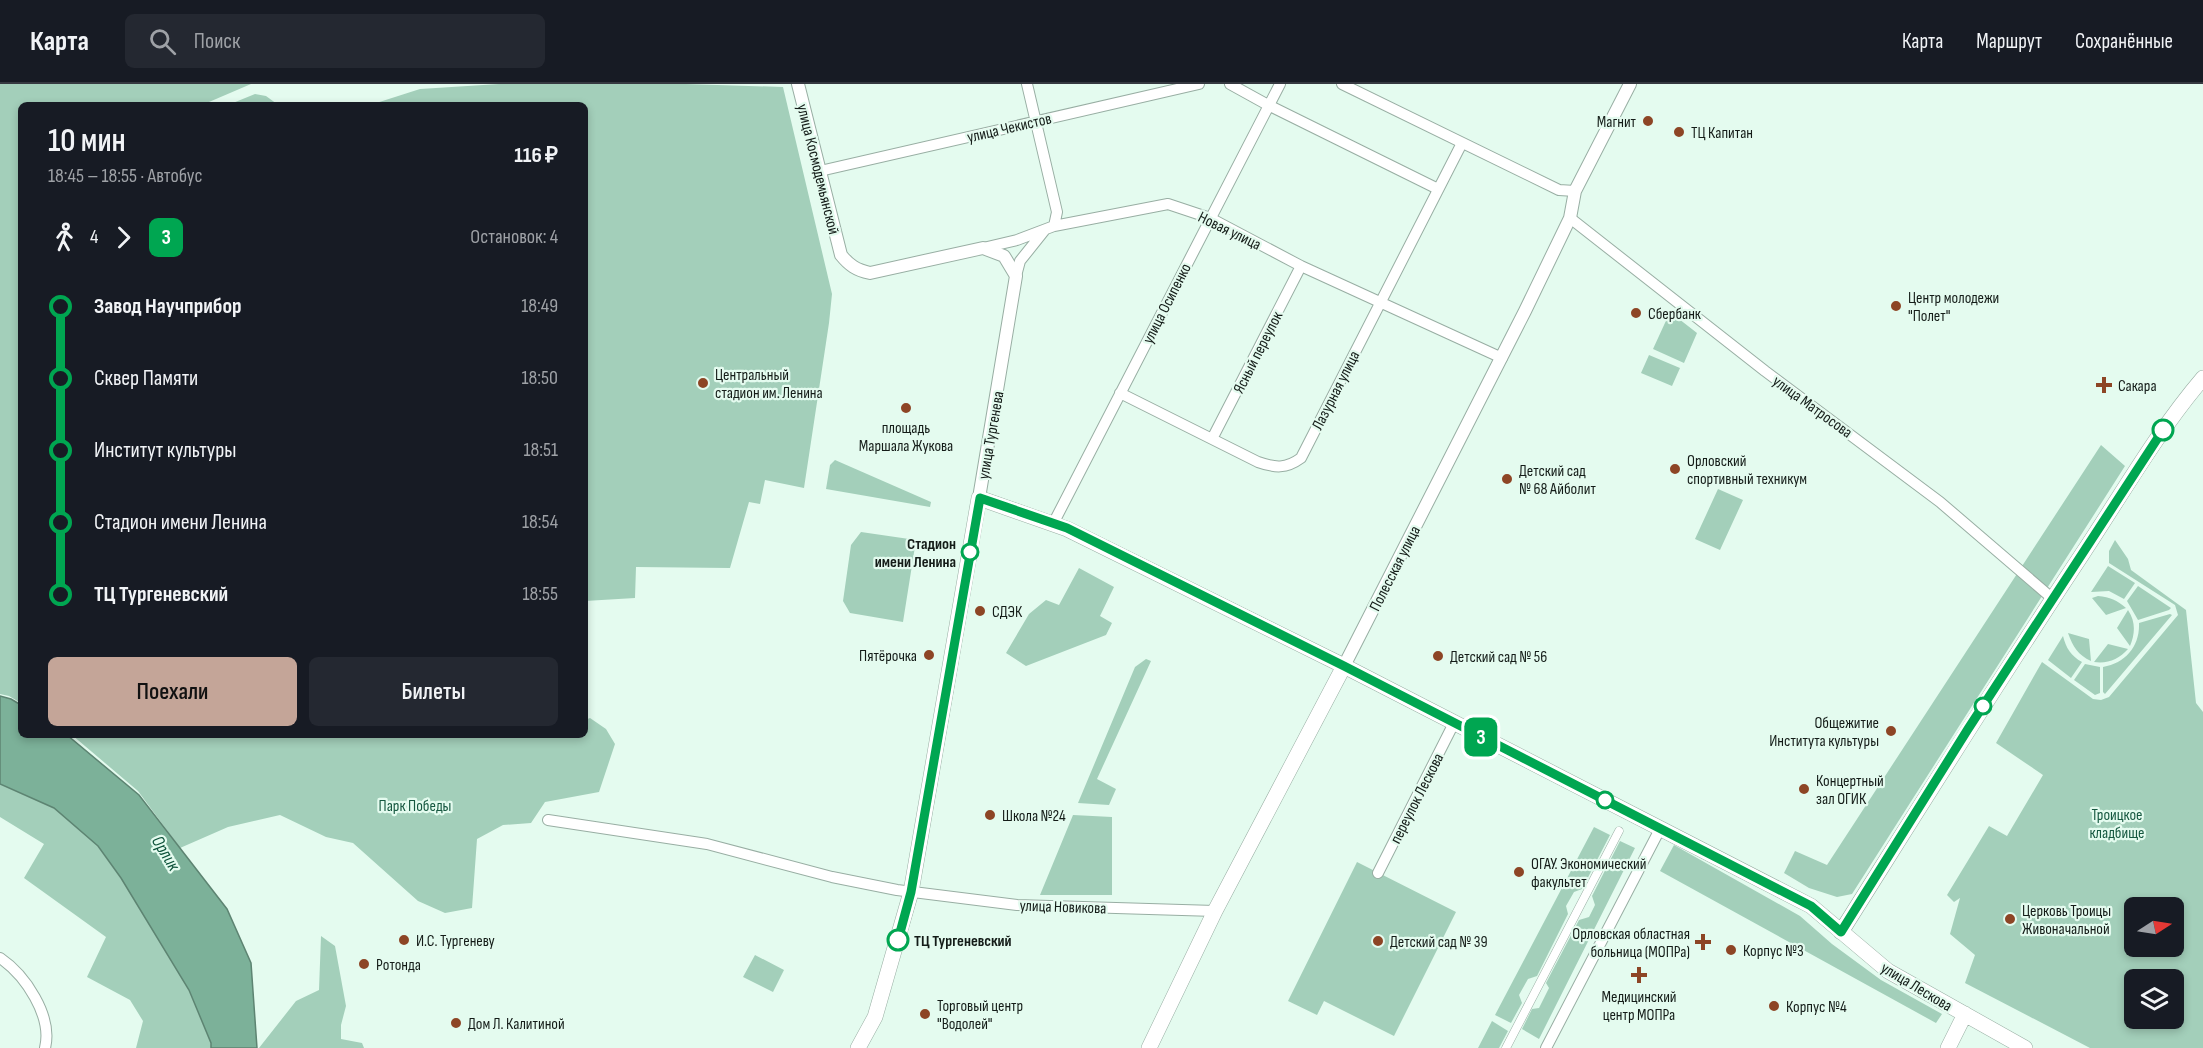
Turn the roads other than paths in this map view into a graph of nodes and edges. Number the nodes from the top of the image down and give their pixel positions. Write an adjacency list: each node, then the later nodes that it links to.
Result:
1 (798, 84): 11 (street, улица Космодемьянской)
2 (1027, 84): 9 (street)
3 (1199, 84): 9 (street, улица Чекистов)
4 (1230, 84): 8 (street)
5 (1280, 84): 8 (street, улица Осипенко)
6 (1342, 84): 10 (street)
7 (1630, 84): 13 (street, Полесская улица)
8 (1268, 105): 12 (street); 14 (street, улица Осипенко)
9 (1037, 121): 11 (street, улица Чекистов); 16 (street)
10 (1462, 143): 12 (street, Лазурная улица); 13 (street)
11 (820, 171): 18 (street, улица Космодемьянской)
12 (1438, 189): 21 (street, Лазурная улица)
13 (1575, 191): 15 (street, Полесская улица)
14 (1210, 218): 16 (street, Новая улица); 19 (street, Новая улица); 24 (street, улица Осипенко)
15 (1570, 218): 22 (street, Полесская улица); 28 (street, улица Матросова)
16 (1049, 228): 17 (street, Новая улица); 20 (street)
17 (983, 248): 18 (street, Новая улица); 20 (street)
18 (840, 255)
19 (1301, 266): 21 (street, Новая улица); 25 (street, Ясный переулок)
20 (1016, 276): 26 (street, улица Тургенева)
21 (1380, 302): 22 (street, Новая улица); 25 (street, Лазурная улица)
22 (1502, 358): 29 (street, Полесская улица)
23 (2203, 378): 28 (main road)
24 (1120, 393): 25 (street, Лазурная улица); 27 (street, улица Осипенко)
25 (1212, 439)
26 (980, 498): 27 (main road, улица Лескова); 35 (main road, улица Тургенева)
27 (1054, 522): 29 (main road, улица Лескова)
28 (2053, 599): 37 (main road)
29 (1344, 666): 30 (main road, улица Лескова); 36 (main road, Полесская улица)
30 (1454, 723): 32 (main road, улица Лескова); 34 (street, переулок Лескова)
31 (548, 820): 35 (street, улица Новикова)
32 (1660, 829): 37 (main road, улица Лескова); 44 (street)
33 (1619, 831): 43 (street)
34 (1378, 873)
35 (911, 892): 36 (street, улица Новикова); 41 (main road, улица Тургенева)
36 (1215, 911): 42 (main road, Полесская улица)
37 (1841, 932): 39 (main road, улица Лескова)
38 (0, 958): 40 (street)
39 (1965, 1014): 45 (main road); 46 (main road, улица Лескова)
40 (45, 1046)
41 (858, 1048)
42 (1149, 1048)
43 (1506, 1048)
44 (1546, 1048)
45 (1947, 1048)
46 (2025, 1048)

